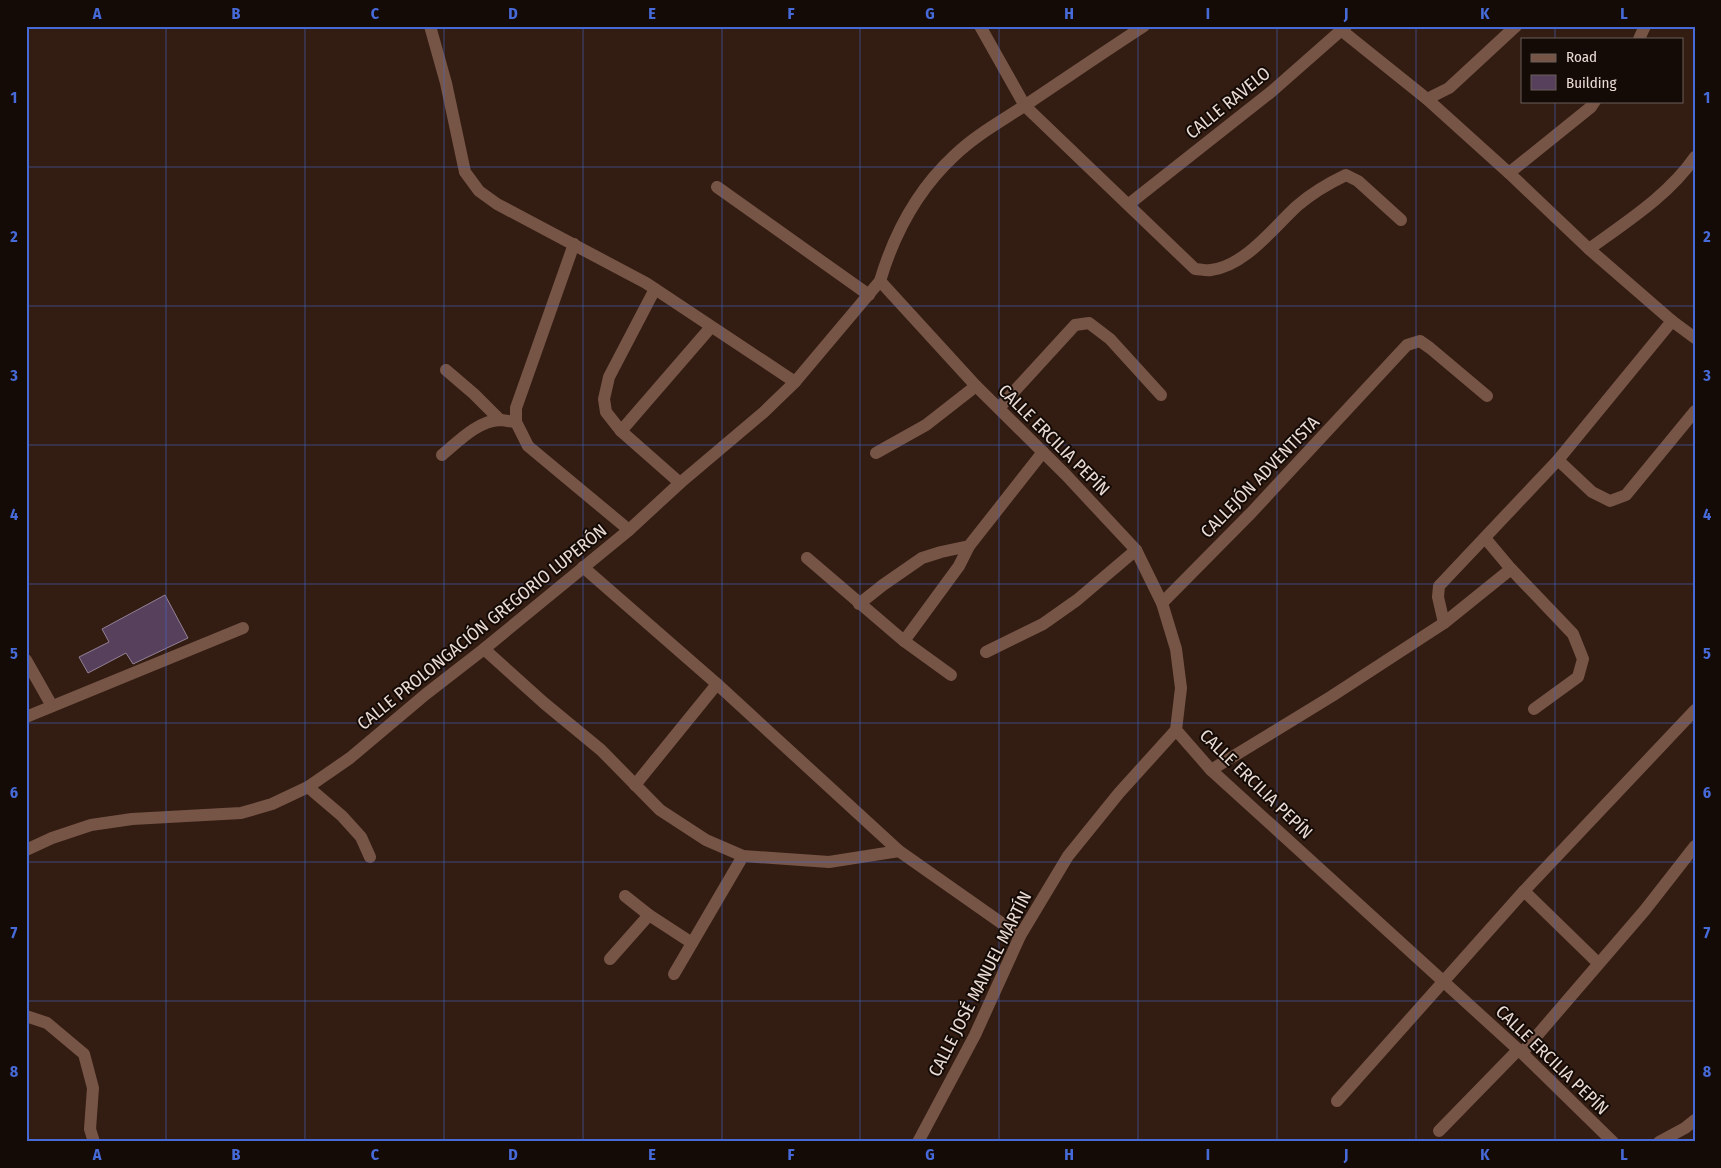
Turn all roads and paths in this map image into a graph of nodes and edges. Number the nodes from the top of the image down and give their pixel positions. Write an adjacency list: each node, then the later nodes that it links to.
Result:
1 (430, 26): 16 (street)
2 (980, 26): 10 (street)
3 (1144, 26): 10 (street, CALLE PROLONGACIÓN GREGORIO LUPERÓN)
4 (1516, 26): 8 (street)
5 (1646, 26): 7 (street)
6 (1343, 28): 8 (street); 14 (street, CALLE RAVELO)
7 (1640, 38)
8 (1426, 99): 12 (street)
9 (1594, 102): 12 (street)
10 (1025, 106): 14 (street); 18 (street, CALLE PROLONGACIÓN GREGORIO LUPERÓN)
11 (1695, 157): 17 (street)
12 (1509, 173): 17 (street)
13 (717, 187): 20 (street)
14 (1129, 204): 15 (street)
15 (1401, 220)
16 (574, 244): 19 (street); 32 (street)
17 (1589, 249): 21 (street)
18 (880, 281): 20 (street, CALLE PROLONGACIÓN GREGORIO LUPERÓN); 26 (street, CALLE ERCILIA PEPÍN)
19 (655, 289): 22 (street); 33 (street)
20 (869, 295): 25 (street, CALLE PROLONGACIÓN GREGORIO LUPERÓN)
21 (1672, 321): 23 (street); 37 (street)
22 (711, 327): 25 (street); 33 (street)
23 (1695, 338)
24 (446, 370): 31 (street)
25 (795, 382): 38 (street, CALLE PROLONGACIÓN GREGORIO LUPERÓN)
26 (976, 386): 29 (street, CALLE ERCILIA PEPÍN); 35 (street)
27 (1161, 395): 29 (street)
28 (1487, 396): 46 (street, CALLEJÓN ADVENTISTA)
29 (999, 408): 34 (street, CALLE ERCILIA PEPÍN)
30 (1695, 411): 37 (street)
31 (500, 420): 32 (street); 36 (street)
32 (516, 422): 39 (street)
33 (621, 431): 38 (street)
34 (1043, 452): 41 (street); 42 (street, CALLE ERCILIA PEPÍN)
35 (876, 453)
36 (442, 455)
37 (1558, 460): 40 (street)
38 (680, 483): 39 (street, CALLE PROLONGACIÓN GREGORIO LUPERÓN)
39 (629, 530): 44 (street, CALLE PROLONGACIÓN GREGORIO LUPERÓN)
40 (1485, 538): 45 (street); 48 (street)
41 (970, 546): 47 (street); 50 (street)
42 (1136, 550): 46 (street, CALLE ERCILIA PEPÍN); 52 (street)
43 (807, 558): 47 (street)
44 (583, 567): 51 (street, CALLE PROLONGACIÓN GREGORIO LUPERÓN); 55 (street)
45 (1511, 569): 48 (street); 57 (street)
46 (1162, 603): 60 (street, CALLE ERCILIA PEPÍN)
47 (860, 604): 50 (street)
48 (1444, 622): 61 (street)
49 (243, 628): 56 (street)
50 (904, 641): 54 (street)
51 (484, 649): 62 (street); 63 (street, CALLE PROLONGACIÓN GREGORIO LUPERÓN)
52 (986, 652)
53 (26, 660): 56 (street)
54 (951, 675)
55 (717, 684): 62 (street); 66 (street)
56 (52, 706): 59 (street)
57 (1534, 709)
58 (1695, 710): 69 (street)
59 (26, 717)
60 (1176, 730): 61 (street, CALLE ERCILIA PEPÍN); 72 (street, CALLE JOSÉ MANUEL MARTÍN)
61 (1211, 770): 77 (street, CALLE ERCILIA PEPÍN)
62 (635, 784): 67 (street)
63 (308, 787): 65 (street, CALLE PROLONGACIÓN GREGORIO LUPERÓN); 68 (street)
64 (1695, 846): 75 (street)
65 (26, 850)
66 (899, 851): 67 (street); 72 (street)
67 (743, 856): 73 (street)
68 (370, 857)
69 (1524, 891): 75 (street); 77 (street)
70 (624, 896): 71 (street)
71 (649, 915): 73 (street); 74 (street)
72 (1020, 936): 84 (street, CALLE JOSÉ MANUEL MARTÍN)
73 (692, 943): 76 (street)
74 (610, 959)
75 (1598, 963): 79 (street)
76 (674, 974)
77 (1444, 982): 79 (street, CALLE ERCILIA PEPÍN); 80 (street)
78 (26, 1016): 83 (street)
79 (1520, 1052): 82 (street); 85 (street, CALLE ERCILIA PEPÍN)
80 (1337, 1102)
81 (1695, 1120): 86 (street)
82 (1439, 1131)
83 (94, 1142)
84 (918, 1142)
85 (1613, 1142)
86 (1659, 1142)

